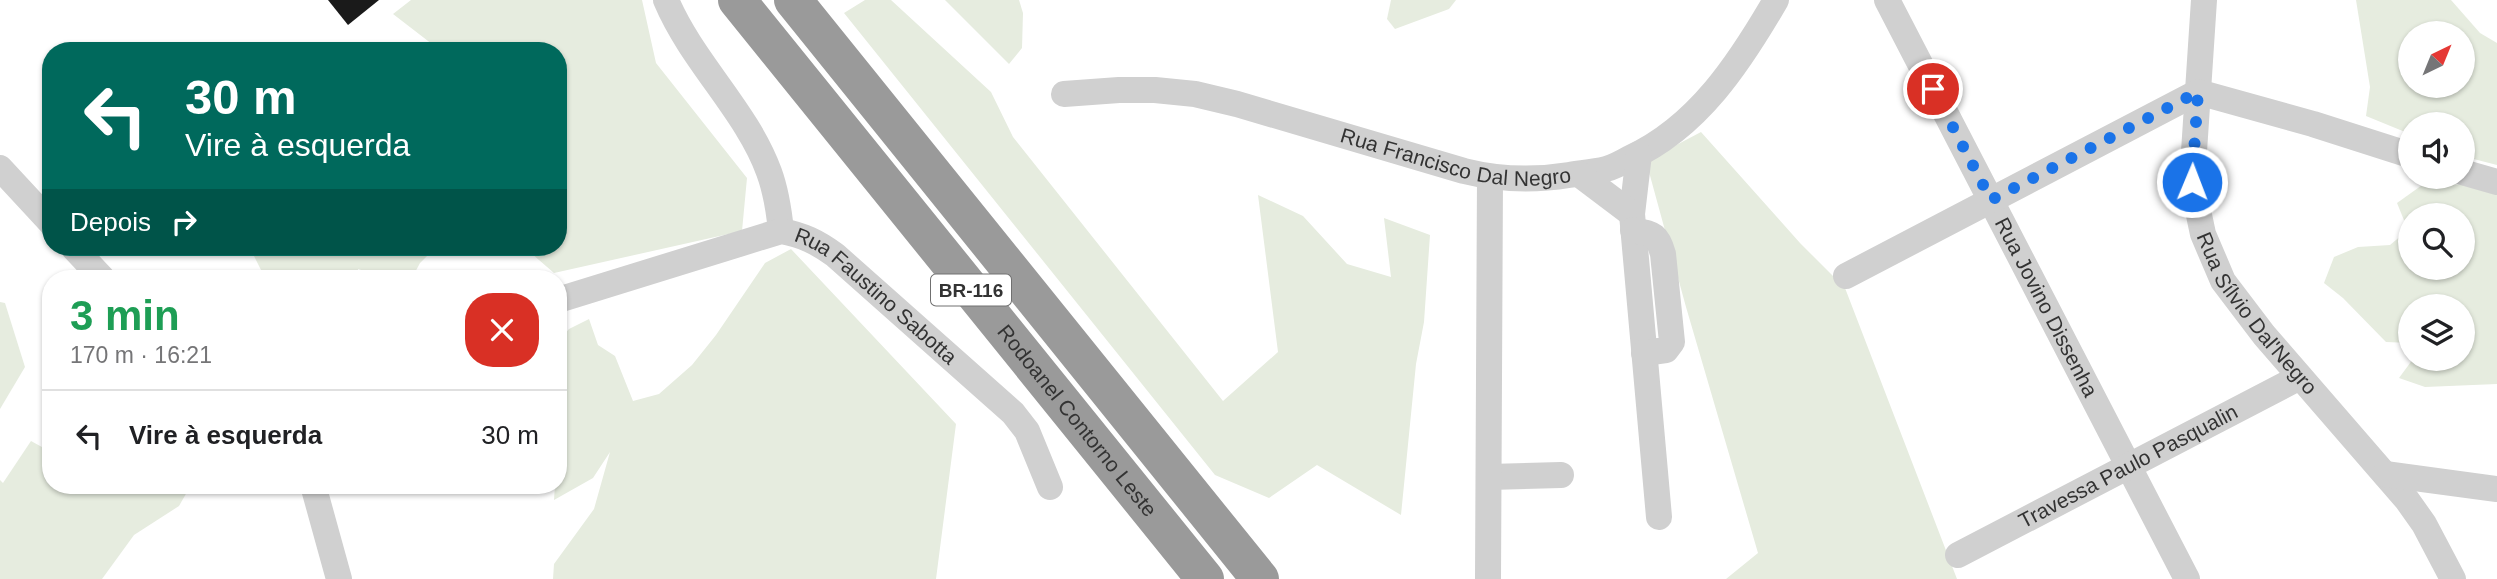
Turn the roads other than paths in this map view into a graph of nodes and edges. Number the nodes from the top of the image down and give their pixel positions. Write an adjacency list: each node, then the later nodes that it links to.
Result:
1 (666, 0): 19 (street)
2 (737, 0): 35 (highway, Rodoanel Contorno Leste / BR-116)
3 (793, 0): 36 (highway, Rodoanel Contorno Leste / BR-116)
4 (1776, 0): 10 (street, Rua Francisco Dal Negro)
5 (1887, 0): 16 (street, Rua Jovino Dissenha)
6 (2204, 0): 7 (street, Rua Sílvio Dal'Negro)
7 (2198, 92): 9 (street); 16 (street); 24 (street, Rua Sílvio Dal'Negro)
8 (1064, 94): 14 (street, Rua Francisco Dal Negro)
9 (2398, 151)
10 (1639, 154): 12 (street, Rua Francisco Dal Negro); 18 (street)
11 (0, 168): 17 (street)
12 (1578, 173): 14 (street, Rua Francisco Dal Negro); 18 (street)
13 (2475, 176): 15 (street)
14 (1490, 177): 28 (street)
15 (2497, 183)
16 (1991, 200): 22 (street); 25 (street, Rua Jovino Dissenha)
17 (42, 213)
18 (1632, 222): 32 (street)
19 (781, 231): 23 (street, Rua Faustino Sabotta); 29 (street, Rua Faustino Sabotta)
20 (81, 256): 21 (street)
21 (95, 270)
22 (1846, 276)
23 (567, 297)
24 (2300, 377): 25 (street, Travessa Paulo Pasqualin); 26 (street, Rua Sílvio Dal'Negro)
25 (2129, 466): 33 (street, Travessa Paulo Pasqualin); 38 (street, Rua Jovino Dissenha)
26 (2385, 474): 30 (street); 39 (street, Rua Sílvio Dal'Negro)
27 (1561, 475): 28 (street)
28 (1489, 477): 37 (street)
29 (1050, 487)
30 (2497, 489)
31 (315, 494): 34 (street)
32 (1659, 517)
33 (1958, 555)
34 (338, 579)
35 (1205, 579)
36 (1261, 579)
37 (1488, 579)
38 (2188, 579)
39 (2453, 579)

